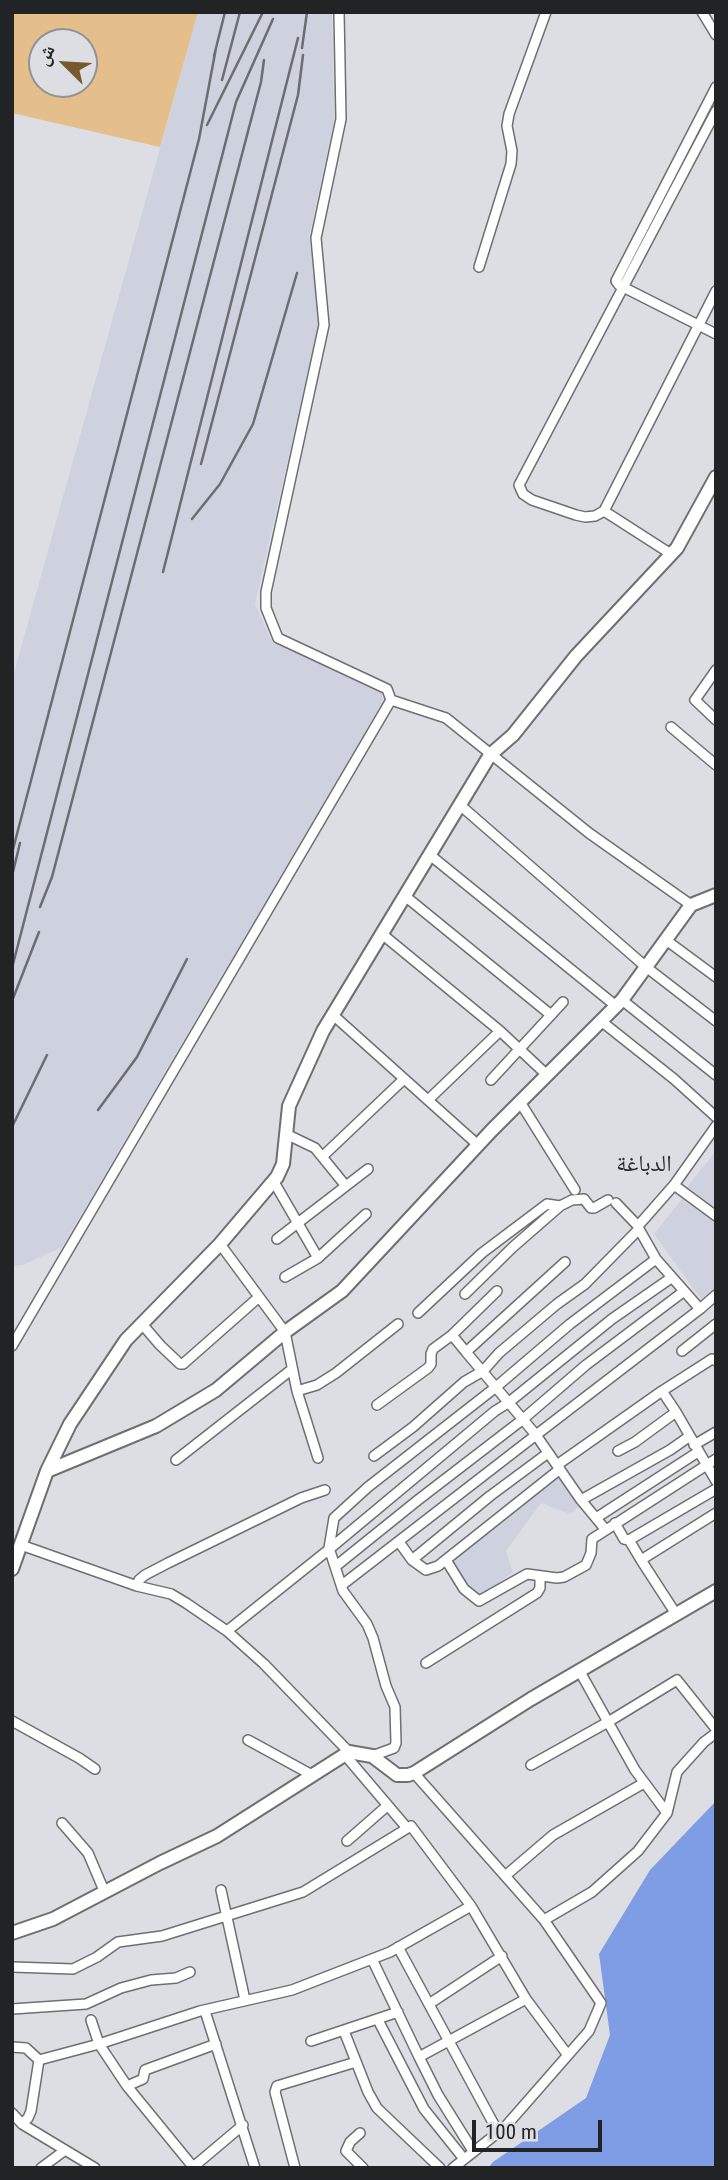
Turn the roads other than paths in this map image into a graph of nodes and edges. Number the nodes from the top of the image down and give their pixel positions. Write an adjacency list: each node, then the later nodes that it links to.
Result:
1 (339, 12): 16 (street)
2 (546, 12): 7 (street)
3 (702, 12): 4 (street)
4 (716, 35)
5 (716, 87): 8 (street)
6 (716, 111): 8 (street)
7 (479, 267)
8 (623, 287): 10 (street); 13 (street)
9 (716, 291): 10 (street)
10 (698, 325): 11 (street); 13 (street)
11 (716, 334)
12 (716, 477): 14 (street)
13 (604, 511): 14 (street)
14 (671, 554): 19 (street)
15 (716, 670): 17 (street)
16 (391, 700): 19 (street); 78 (street)
17 (716, 720)
18 (671, 727): 20 (street)
19 (490, 755): 21 (street); 25 (street)
20 (716, 765)
21 (460, 805): 22 (street); 28 (street)
22 (430, 855): 24 (street); 31 (street)
23 (716, 895): 25 (street)
24 (405, 896): 26 (street); 33 (street)
25 (691, 905): 27 (street)
26 (382, 934): 32 (street); 36 (street)
27 (666, 940): 28 (street); 29 (street)
28 (646, 967): 31 (street); 35 (street)
29 (716, 978)
30 (563, 1002): 33 (street)
31 (619, 1003): 34 (street); 38 (street)
32 (332, 1014): 40 (street); 46 (street)
33 (551, 1015): 37 (street)
34 (601, 1021): 39 (street); 44 (street)
35 (716, 1021)
36 (500, 1031): 37 (street); 42 (street)
37 (520, 1049): 39 (street); 41 (street)
38 (716, 1075)
39 (547, 1076): 43 (street)
40 (404, 1079): 42 (street); 48 (street)
41 (491, 1080)
42 (428, 1100): 47 (street)
43 (520, 1102): 47 (street); 53 (street)
44 (716, 1117)
45 (716, 1126): 52 (street)
46 (286, 1134): 48 (street); 50 (street)
47 (478, 1145): 76 (street)
48 (323, 1156): 51 (street)
49 (368, 1168): 51 (street)
50 (274, 1182): 57 (street); 60 (street)
51 (345, 1185): 57 (street)
52 (674, 1185): 56 (street); 58 (street)
53 (575, 1190)
54 (560, 1206): 58 (street); 68 (street); 72 (street)
55 (366, 1214): 61 (street)
56 (716, 1216)
57 (298, 1222): 59 (street); 61 (street)
58 (638, 1227): 62 (street); 83 (street)
59 (276, 1239)
60 (220, 1244): 70 (street); 73 (street)
61 (318, 1258): 64 (street)
62 (656, 1259): 65 (street); 84 (street)
63 (565, 1262): 80 (street)
64 (285, 1277)
65 (671, 1278): 67 (street); 87 (street)
66 (497, 1291): 77 (street)
67 (683, 1292): 71 (street); 90 (street)
68 (465, 1294)
69 (716, 1295): 71 (street)
70 (259, 1297): 73 (street); 76 (street)
71 (699, 1309): 92 (street)
72 (418, 1313)
73 (142, 1324): 102 (street)
74 (398, 1324): 85 (street)
75 (716, 1324): 79 (street)
76 (285, 1332): 82 (street); 102 (street)
77 (452, 1335): 80 (street); 88 (street)
78 (12, 1346)
79 (682, 1351)
80 (467, 1352): 83 (street)
81 (716, 1361): 86 (street)
82 (292, 1370): 85 (street); 99 (street)
83 (483, 1371): 84 (street); 96 (street)
84 (496, 1387): 87 (street); 114 (street)
85 (297, 1391): 97 (street)
86 (662, 1391): 89 (street); 101 (street)
87 (508, 1404): 90 (street); 114 (street)
88 (377, 1405)
89 (676, 1412): 93 (street); 94 (street)
90 (522, 1420): 92 (street); 118 (street)
91 (716, 1432): 93 (street)
92 (536, 1435): 95 (street); 112 (street)
93 (694, 1444): 100 (street); 106 (street); 108 (street)
94 (618, 1451)
95 (548, 1453): 101 (street); 115 (street)
96 (374, 1456)
97 (318, 1458)
98 (716, 1459): 100 (street)
99 (176, 1460)
100 (706, 1465): 103 (street); 109 (street)
101 (559, 1467): 106 (street); 116 (street)
102 (47, 1471): 113 (street)
103 (716, 1481)
104 (716, 1489): 111 (street)
105 (325, 1490): 122 (street)
106 (581, 1500): 108 (street)
107 (716, 1513): 117 (street)
108 (596, 1518): 110 (street)
109 (615, 1523): 110 (street); 111 (street)
110 (605, 1530): 120 (street)
111 (629, 1540): 117 (street)
112 (399, 1542): 115 (street); 121 (street)
113 (21, 1545): 119 (street); 122 (street)
114 (330, 1548): 118 (street); 125 (street)
115 (412, 1560): 116 (street)
116 (446, 1560): 120 (street)
117 (641, 1560): 124 (street)
118 (336, 1566): 121 (street)
119 (12, 1569)
120 (540, 1577): 126 (street)
121 (342, 1585): 133 (street)
122 (137, 1587): 125 (street)
123 (716, 1591): 124 (street)
124 (676, 1614): 127 (street)
125 (227, 1631): 132 (street)
126 (426, 1663)
127 (579, 1671): 129 (street); 136 (street)
128 (12, 1721): 135 (street)
129 (608, 1722): 130 (street); 134 (street); 138 (street)
130 (716, 1731): 140 (street)
131 (248, 1740): 137 (street)
132 (347, 1754): 133 (street); 137 (street); 139 (street)
133 (372, 1756): 136 (street)
134 (531, 1765)
135 (95, 1769)
136 (414, 1773): 144 (street)
137 (312, 1775): 146 (street)
138 (644, 1783): 140 (street); 144 (street)
139 (387, 1806): 142 (street); 143 (street)
140 (667, 1814): 149 (street)
141 (62, 1823): 146 (street)
142 (407, 1828): 147 (street); 148 (street)
143 (347, 1841)
144 (505, 1876): 149 (street)
145 (221, 1890): 148 (street)
146 (105, 1893): 150 (street)
147 (471, 1906): 151 (street); 152 (street)
148 (226, 1916): 154 (street); 157 (street)
149 (544, 1920): 170 (street)
150 (12, 1933)
151 (398, 1947): 153 (street); 158 (street)
152 (502, 1956): 156 (street); 158 (street)
153 (372, 1959): 157 (street); 161 (street)
154 (12, 1967)
155 (191, 1972): 159 (street)
156 (526, 1999): 166 (street); 170 (street)
157 (244, 2000): 160 (street)
158 (429, 2004): 166 (street)
159 (12, 2009)
160 (205, 2011): 167 (street); 168 (street)
161 (398, 2012): 163 (street); 171 (street)
162 (90, 2020): 167 (street)
163 (378, 2020): 164 (street); 182 (street)
164 (344, 2031): 165 (street); 173 (street)
165 (311, 2041)
166 (449, 2041): 171 (street); 178 (street)
167 (99, 2044): 172 (street); 174 (street)
168 (216, 2044): 174 (street); 177 (street)
169 (12, 2047): 172 (street)
170 (567, 2054): 178 (street)
171 (419, 2057): 181 (street)
172 (39, 2060): 176 (street)
173 (356, 2062): 188 (street); 189 (street)
174 (127, 2086): 183 (street)
175 (12, 2113): 176 (street)
176 (22, 2124): 180 (street)
177 (243, 2125): 183 (street); 187 (street)
178 (498, 2132): 181 (street)
179 (360, 2133): 184 (street)
180 (64, 2151): 185 (street); 186 (street)
181 (473, 2151): 182 (street)
182 (464, 2159): 190 (street)
183 (193, 2167)
184 (357, 2167)
185 (41, 2168)
186 (94, 2168)
187 (255, 2168)
188 (295, 2168)
189 (440, 2168)
190 (453, 2168)

